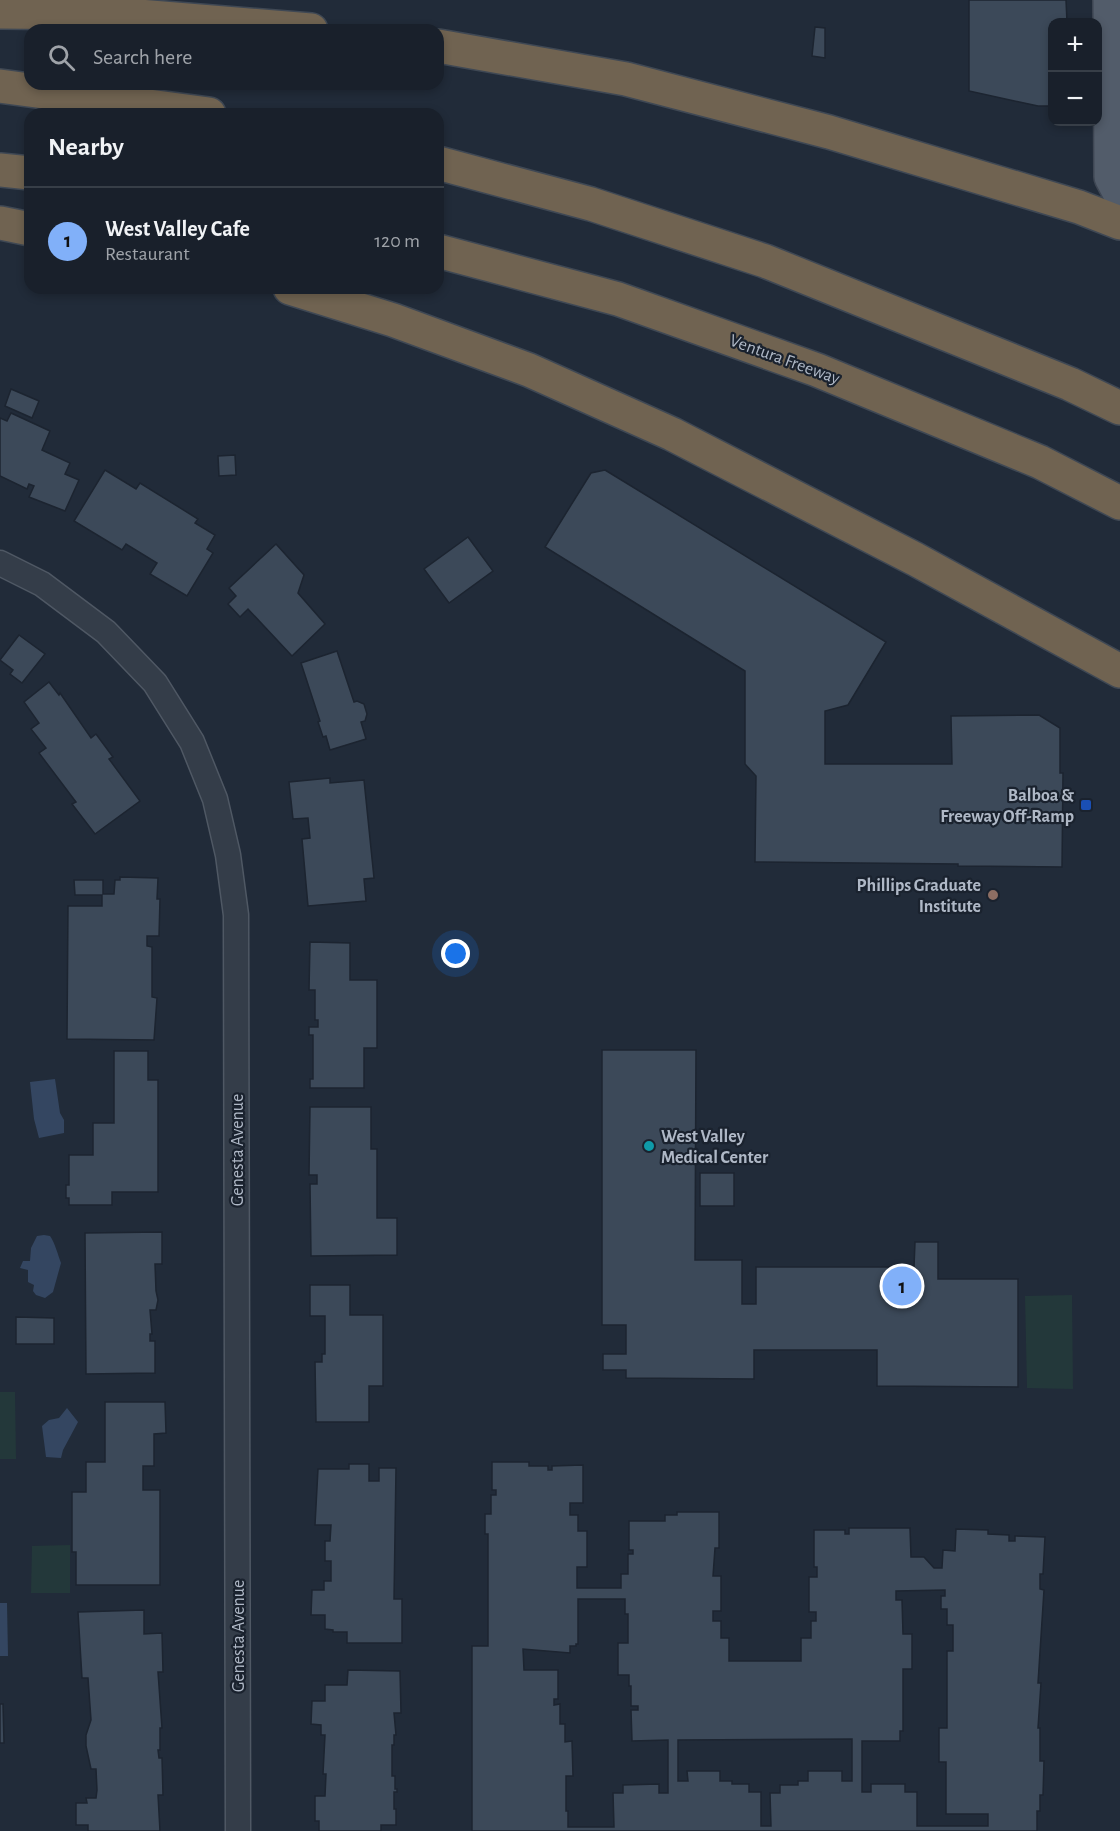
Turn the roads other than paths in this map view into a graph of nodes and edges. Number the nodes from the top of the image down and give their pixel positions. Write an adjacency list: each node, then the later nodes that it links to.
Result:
1 (1110, 0): 12 (main road)
2 (0, 12): 3 (highway)
3 (237, 24)
4 (444, 47): 14 (highway)
5 (0, 86): 6 (highway)
6 (24, 89)
7 (30, 90): 8 (highway)
8 (164, 108)
9 (444, 165): 18 (highway)
10 (0, 170): 11 (highway)
11 (24, 172)
12 (1120, 194)
13 (0, 223): 15 (highway)
14 (1120, 223)
15 (24, 228)
16 (444, 253): 19 (highway, Ventura Freeway)
17 (309, 294): 21 (highway)
18 (1120, 408)
19 (1120, 503)
20 (0, 563): 22 (street, Genesta Avenue)
21 (1120, 671)
22 (238, 1831)

